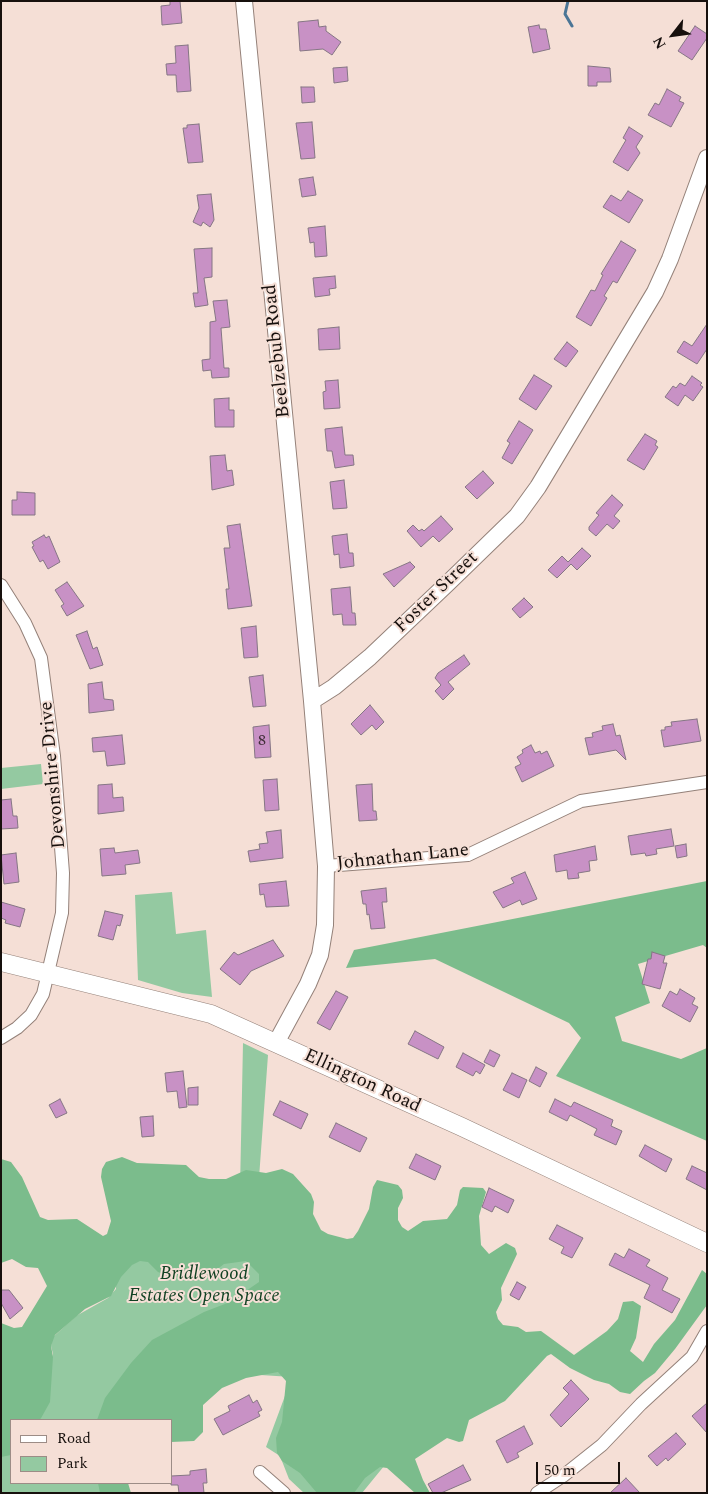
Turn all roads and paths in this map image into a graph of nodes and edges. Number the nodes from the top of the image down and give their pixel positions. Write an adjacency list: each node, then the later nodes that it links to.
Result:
1 (244, 1): 4 (street, Beelzebub Road)
2 (707, 158): 4 (street, Foster Street)
3 (1, 585): 8 (street, Devonshire Drive)
4 (312, 701): 6 (street)
5 (707, 782): 6 (street, Johnathan Lane)
6 (326, 866): 10 (street)
7 (1, 962): 8 (main road, Ellington Road)
8 (49, 975): 9 (street, Devonshire Drive); 10 (main road, Ellington Road)
9 (1, 1038)
10 (276, 1042): 11 (main road, Ellington Road)
11 (707, 1243)
12 (707, 1331): 15 (street)
13 (260, 1472): 14 (street)
14 (284, 1493)
15 (537, 1493)

